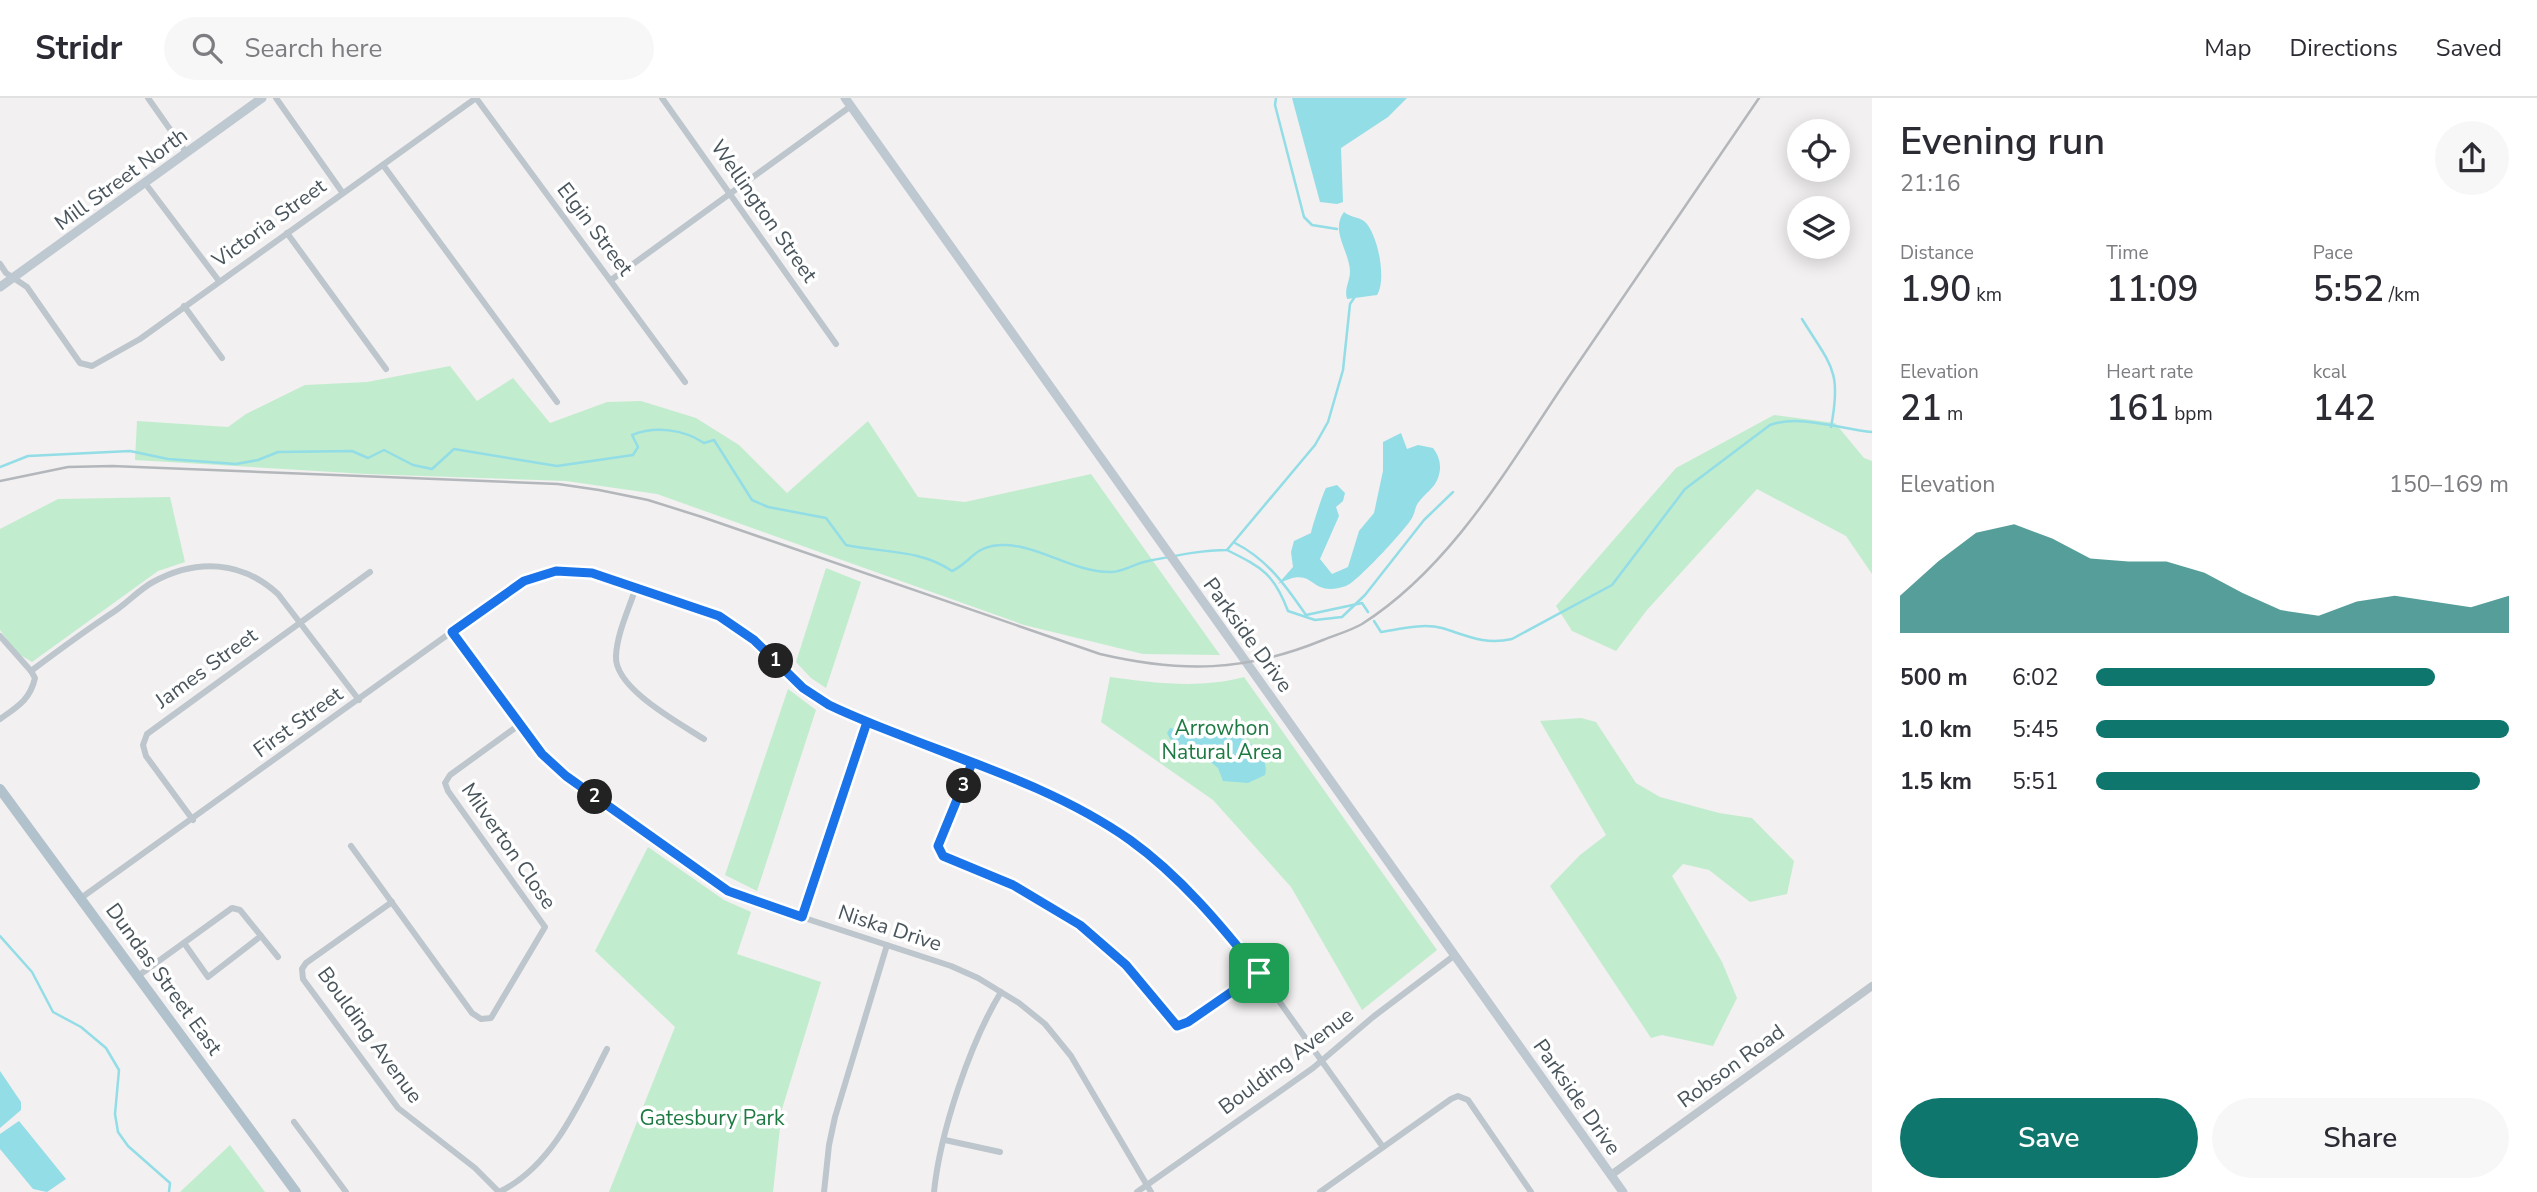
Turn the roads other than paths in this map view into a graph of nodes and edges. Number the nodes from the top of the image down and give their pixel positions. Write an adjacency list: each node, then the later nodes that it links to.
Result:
1 (148, 98): 7 (street)
2 (262, 98): 7 (main road, Mill Street North)
3 (276, 98): 10 (street)
4 (476, 98): 8 (street, Victoria Street); 15 (street, Elgin Street)
5 (662, 98): 11 (street, Wellington Street)
6 (848, 102): 11 (street); 45 (main road, Parkside Drive)
7 (187, 152): 9 (main road, Mill Street North)
8 (383, 164): 10 (street, Victoria Street); 23 (street)
9 (145, 183): 14 (main road, Mill Street North); 16 (street)
10 (342, 192): 12 (street, Victoria Street)
11 (732, 193): 15 (street); 19 (street, Wellington Street)
12 (287, 233): 16 (street, Victoria Street); 21 (street)
13 (0, 264): 14 (street)
14 (14, 278): 17 (main road, Mill Street North); 18 (street, Victoria Street)
15 (611, 279): 22 (street, Elgin Street)
16 (219, 281): 18 (street, Victoria Street)
17 (0, 288)
18 (184, 306): 20 (street)
19 (836, 344)
20 (222, 358)
21 (386, 369)
22 (685, 382)
23 (557, 402)
24 (370, 572): 26 (street, James Street)
25 (636, 587): 27 (street, First Street); 32 (street); 34 (street)
26 (301, 622): 29 (street); 30 (street); 37 (street, James Street)
27 (452, 632): 30 (street, First Street); 33 (street, Niska Drive)
28 (0, 636): 29 (street)
29 (31, 670): 31 (street)
30 (359, 700): 37 (street, First Street)
31 (0, 719)
32 (867, 722): 35 (street); 41 (street)
33 (519, 725): 40 (street, Milverton Close); 41 (street, Niska Drive)
34 (704, 739)
35 (972, 763): 47 (street); 47 (street)
36 (0, 789): 39 (main road, Dundas Street East)
37 (193, 820): 39 (street, First Street)
38 (352, 846): 40 (street)
39 (81, 898): 48 (main road, Dundas Street East)
40 (392, 902): 61 (street, Boulding Avenue)
41 (802, 917): 44 (street, Niska Drive)
42 (261, 936): 43 (street); 43 (street); 46 (street)
43 (184, 943): 48 (street)
44 (887, 946): 50 (street, Niska Drive); 62 (street)
45 (1455, 956): 52 (street, Boulding Avenue); 57 (main road, Parkside Drive)
46 (278, 957)
47 (1259, 973): 52 (street)
48 (138, 976): 59 (main road, Dundas Street East)
49 (1872, 986): 57 (street, Robson Road)
50 (1002, 992): 54 (street); 58 (street, Niska Drive)
51 (607, 1049): 61 (street)
52 (1322, 1060): 55 (street); 58 (street, Boulding Avenue)
53 (294, 1122): 60 (street)
54 (945, 1140): 56 (street); 63 (street)
55 (1383, 1147): 66 (street); 67 (street)
56 (1000, 1152)
57 (1611, 1175): 68 (main road, Parkside Drive)
58 (1147, 1185): 64 (street, Boulding Avenue); 65 (street, Niska Drive)
59 (296, 1192)
60 (345, 1192)
61 (499, 1192)
62 (824, 1192)
63 (934, 1192)
64 (1137, 1192)
65 (1151, 1192)
66 (1320, 1192)
67 (1531, 1192)
68 (1623, 1192)

